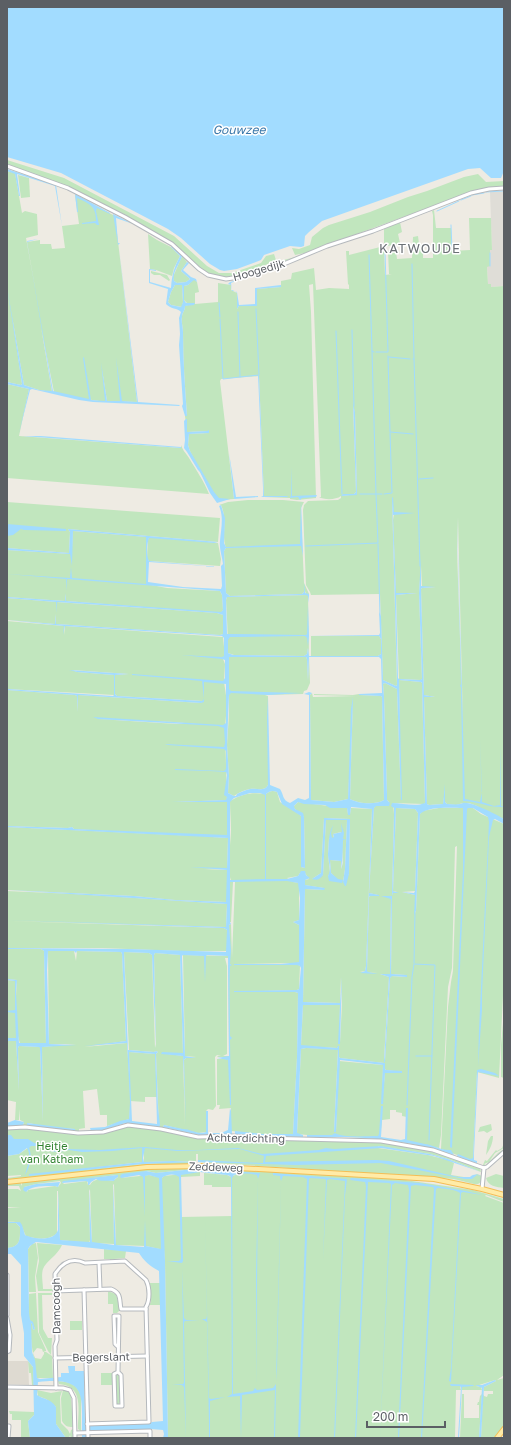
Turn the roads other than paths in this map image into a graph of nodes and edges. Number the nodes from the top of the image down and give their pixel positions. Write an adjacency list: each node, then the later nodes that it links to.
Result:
1 (7, 166): 2 (street, Hoogedijk)
2 (504, 188)
3 (7, 1128): 5 (street, Achterdichting)
4 (504, 1152): 5 (street)
5 (484, 1168): 7 (street)
6 (7, 1182): 7 (main road, Zeddeweg)
7 (482, 1188): 8 (main road, Zeddeweg)
8 (504, 1194)
9 (99, 1263): 11 (street); 13 (street, Damcoogh); 14 (street, Damcoogh)
10 (7, 1275): 15 (street)
11 (100, 1289): 12 (street); 14 (street)
12 (84, 1290): 13 (street); 21 (street)
13 (55, 1291): 22 (street, Damcoogh)
14 (146, 1309): 20 (street, Damcoogh)
15 (7, 1315)
16 (7, 1318): 18 (street)
17 (117, 1346): 17 (street); 19 (street)
18 (7, 1352)
19 (118, 1356): 20 (street, Begerslant); 21 (street, Begerslant); 23 (street)
20 (148, 1356): 26 (street, Damcoogh)
21 (86, 1357): 22 (street, Begerslant); 26 (street)
22 (55, 1358): 25 (street, Damcoogh)
23 (118, 1372): 23 (street)
24 (7, 1388): 25 (street)
25 (56, 1388): 30 (street)
26 (87, 1424): 29 (street)
27 (7, 1426): 31 (street)
28 (504, 1429): 35 (main road)
29 (87, 1432): 30 (street); 33 (street); 34 (street)
30 (75, 1433): 32 (street)
31 (8, 1438)
32 (75, 1438)
33 (88, 1438)
34 (150, 1438)
35 (497, 1438)

